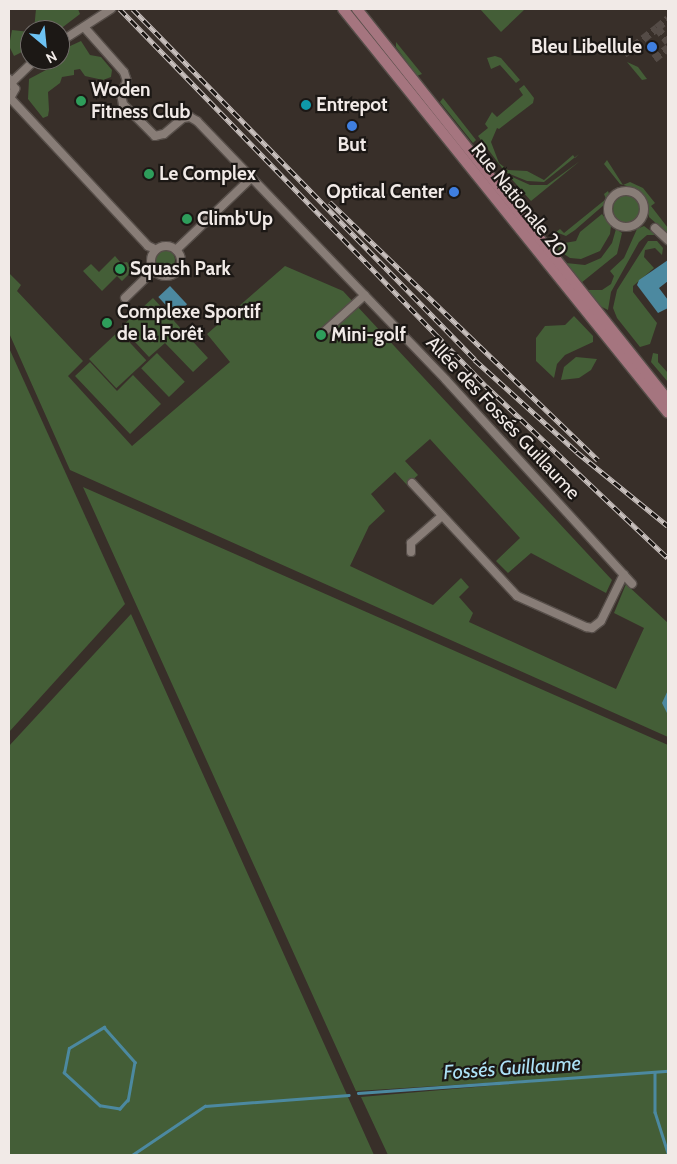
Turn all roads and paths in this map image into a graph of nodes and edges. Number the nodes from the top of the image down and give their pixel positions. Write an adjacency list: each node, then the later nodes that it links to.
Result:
1 (111, 9): 4 (street)
2 (343, 9): 20 (main road, Rue Nationale 20)
3 (357, 9): 19 (main road, Rue Nationale 20)
4 (87, 25): 5 (street); 9 (street, Allée des Fossés Guillaume)
5 (70, 36)
6 (23, 70): 7 (street)
7 (10, 81): 8 (street)
8 (10, 100): 13 (street)
9 (251, 178): 14 (street); 16 (street, Allée des Fossés Guillaume)
10 (630, 226): 10 (street)
11 (655, 228): 12 (street)
12 (668, 240)
13 (154, 249): 14 (street); 15 (street)
14 (176, 250): 15 (street)
15 (154, 270): 17 (street)
16 (365, 295): 18 (street); 24 (street, Allée des Fossés Guillaume)
17 (125, 298)
18 (324, 332)
19 (668, 400)
20 (668, 413)
21 (412, 483): 22 (street)
22 (442, 516): 23 (street); 24 (street)
23 (411, 552)
24 (624, 574): 25 (street, Allée des Fossés Guillaume)
25 (632, 584)

